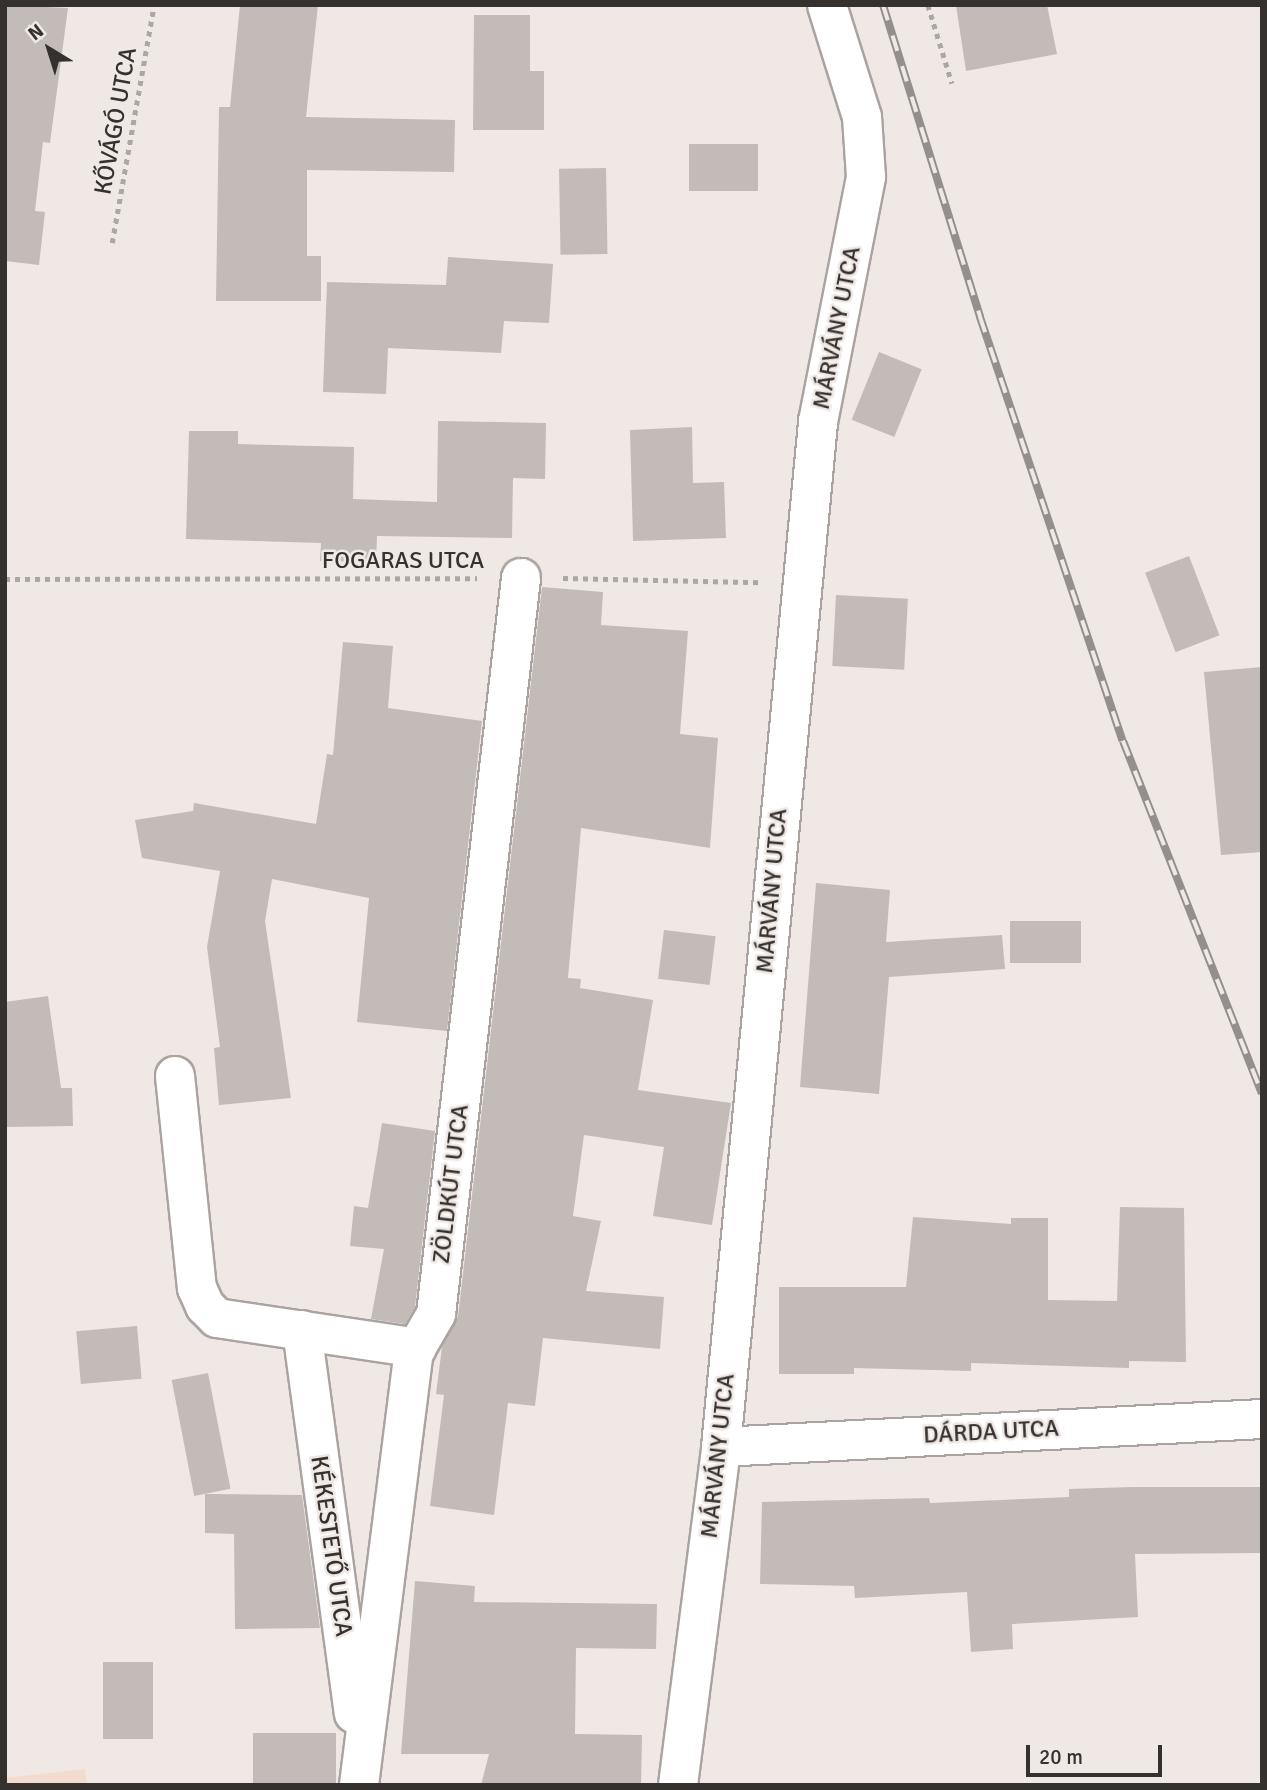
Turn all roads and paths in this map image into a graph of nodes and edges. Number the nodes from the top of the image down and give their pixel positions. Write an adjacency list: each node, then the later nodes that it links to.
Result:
1 (154, 5): 5 (path, KŐVÁGÓ UTCA)
2 (827, 5): 8 (street, MÁRVÁNY UTCA)
3 (928, 5): 4 (path)
4 (952, 83)
5 (112, 243)
6 (521, 578): 7 (path, FOGARAS UTCA); 8 (path, FOGARAS UTCA); 11 (street, ZÖLDKÚT UTCA)
7 (5, 579)
8 (800, 583): 13 (street, MÁRVÁNY UTCA)
9 (175, 1076): 10 (street)
10 (302, 1331): 11 (street); 14 (street, KÉKESTETŐ UTCA)
11 (417, 1348): 14 (street, ZÖLDKÚT UTCA)
12 (1262, 1419): 13 (street, DÁRDA UTCA)
13 (721, 1447): 15 (street, MÁRVÁNY UTCA)
14 (360, 1774)
15 (678, 1785)

